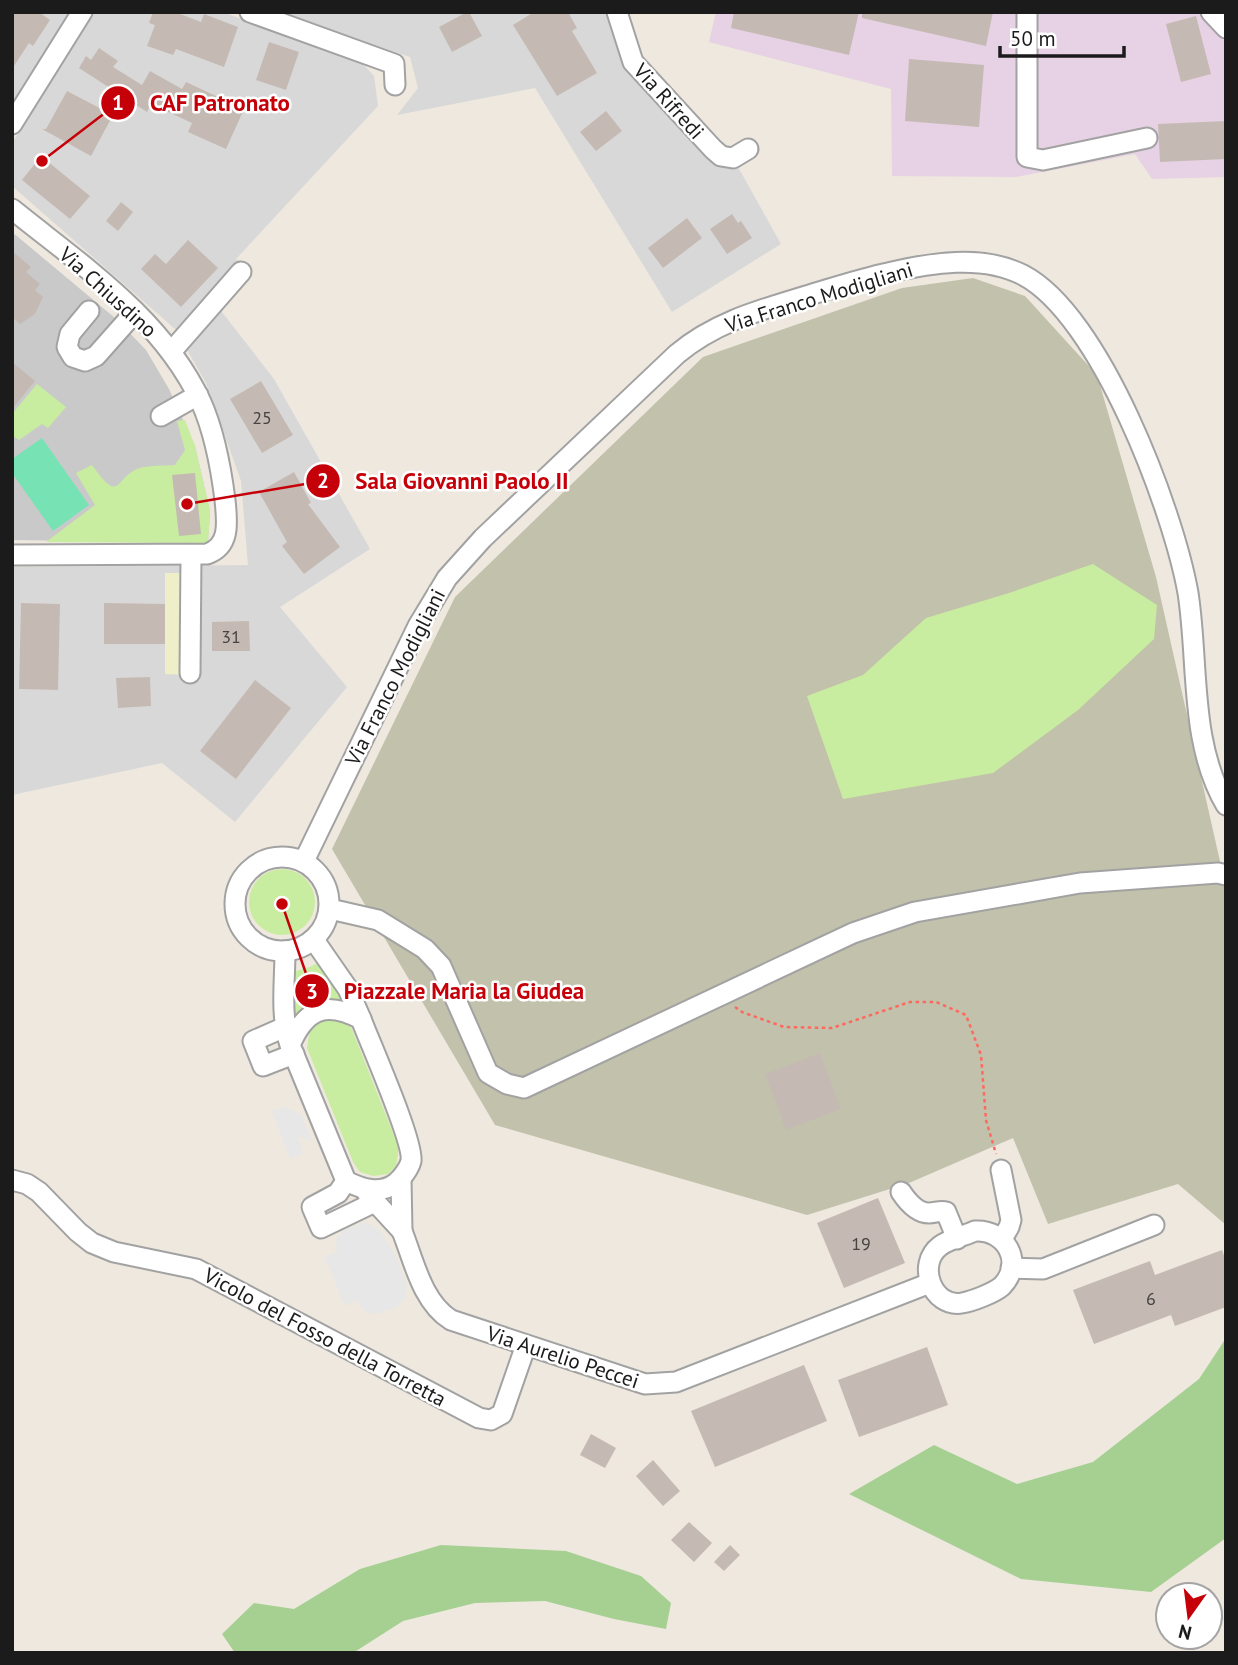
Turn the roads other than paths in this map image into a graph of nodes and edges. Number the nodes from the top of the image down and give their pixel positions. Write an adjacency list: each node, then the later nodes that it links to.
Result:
1 (82, 12): 8 (street)
2 (250, 12): 7 (street)
3 (617, 12): 10 (street, Via Rifredi)
4 (1027, 12): 9 (street)
5 (1210, 12): 6 (street)
6 (1226, 27)
7 (394, 85)
8 (12, 124)
9 (1147, 138)
10 (748, 149)
11 (12, 209): 14 (street, Via Chiusdino)
12 (241, 272): 15 (street)
13 (89, 311): 14 (street)
14 (135, 312): 15 (street, Via Chiusdino)
15 (171, 352): 16 (street, Via Chiusdino)
16 (198, 395): 17 (street); 19 (street, Via Chiusdino)
17 (161, 416)
18 (12, 555): 19 (street, Via Chiusdino)
19 (191, 555): 20 (street)
20 (190, 673)
21 (1226, 805): 22 (street, Via Franco Modigliani)
22 (304, 862): 24 (street); 26 (street)
23 (1226, 875): 24 (street)
24 (330, 909): 25 (street)
25 (314, 940): 26 (street); 27 (street, Via Aurelio Peccei)
26 (285, 951): 28 (street)
27 (361, 1019): 28 (street); 30 (street, Via Aurelio Peccei)
28 (290, 1042): 32 (street)
29 (1001, 1170): 38 (street)
30 (401, 1179): 34 (street); 36 (street, Via Aurelio Peccei)
31 (12, 1180): 41 (street, Vicolo del Fosso della Torretta)
32 (346, 1181): 34 (street); 34 (street)
33 (901, 1192): 37 (street)
34 (370, 1196): 36 (street, Via Aurelio Peccei)
35 (1154, 1224): 39 (street)
36 (402, 1231): 41 (street, Via Aurelio Peccei)
37 (957, 1239): 38 (street); 40 (street)
38 (1002, 1239): 39 (street)
39 (1011, 1268): 40 (street)
40 (930, 1283): 41 (street, Via Aurelio Peccei)
41 (526, 1345)

